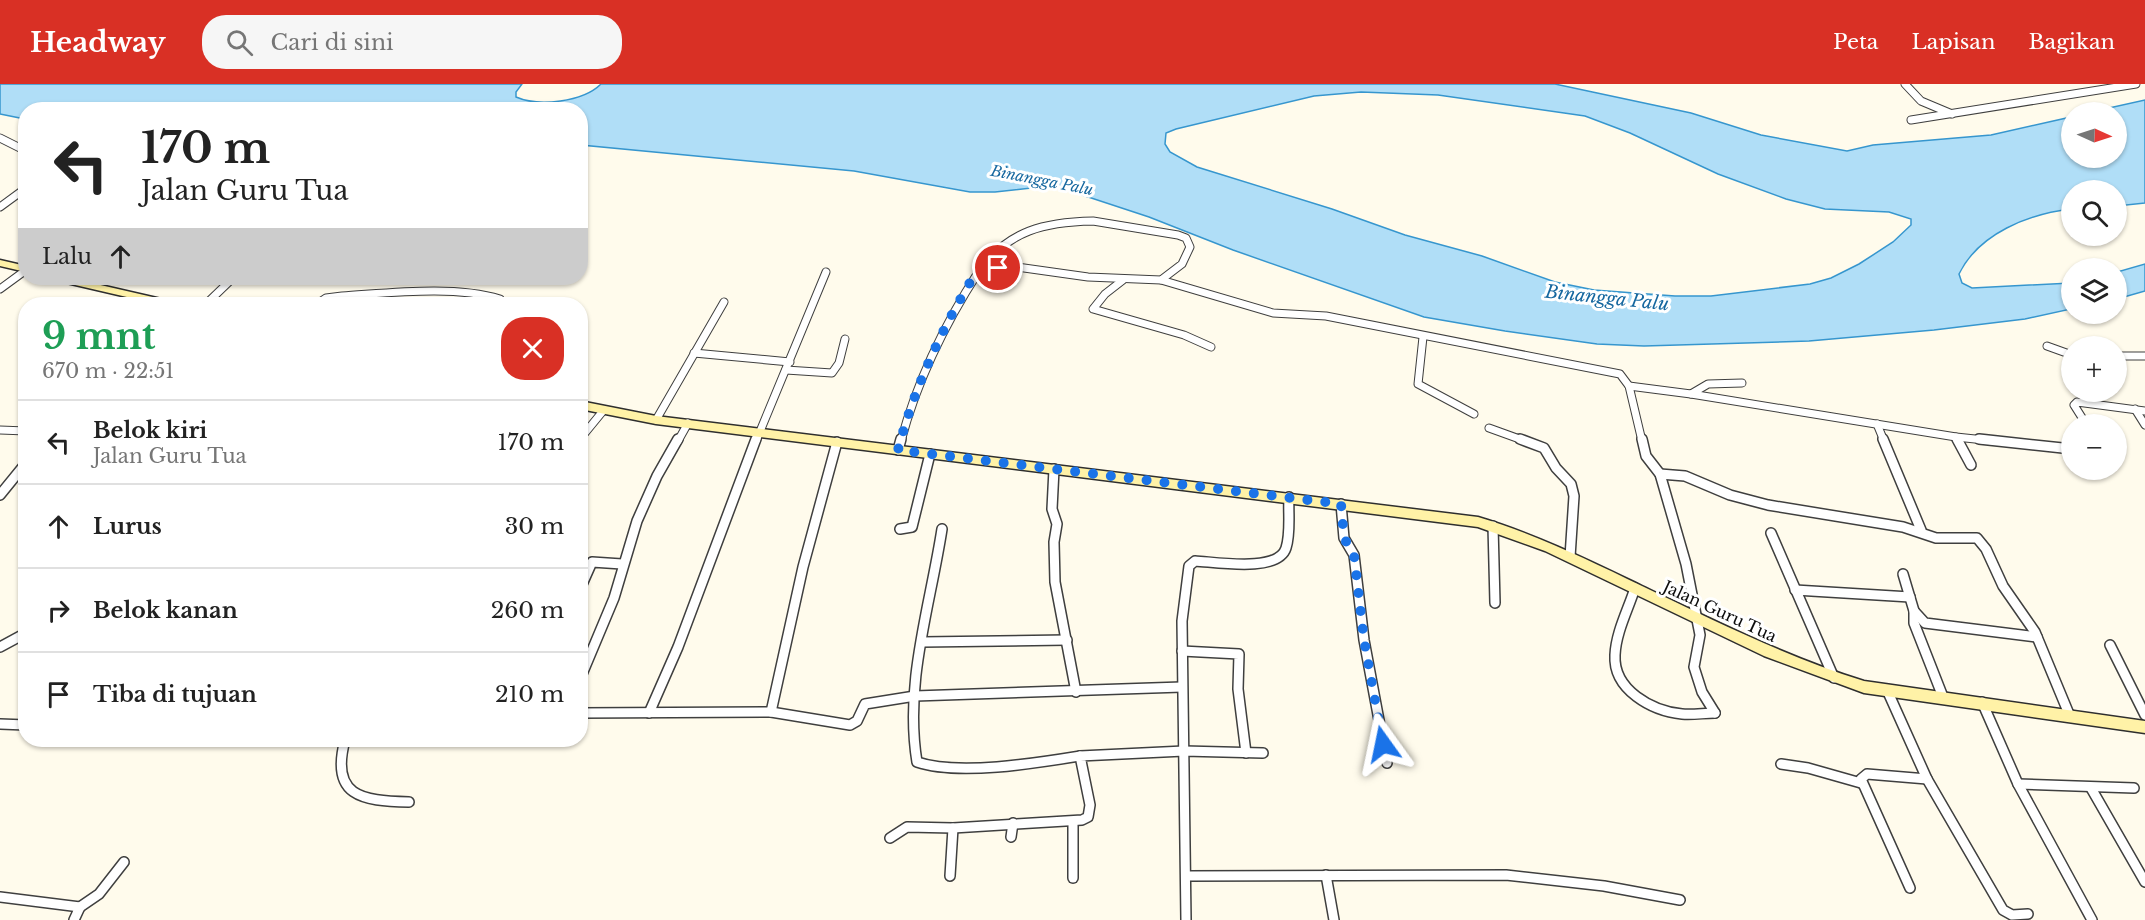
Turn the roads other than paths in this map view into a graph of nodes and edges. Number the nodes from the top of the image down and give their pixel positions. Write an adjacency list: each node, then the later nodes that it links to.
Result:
1 (1905, 84): 3 (street)
2 (2136, 84): 3 (street)
3 (1953, 114): 4 (street)
4 (1911, 120)
5 (0, 138): 6 (street)
6 (18, 147)
7 (18, 194): 8 (street)
8 (0, 207)
9 (0, 263): 10 (main road)
10 (18, 268)
11 (977, 271): 14 (street); 15 (street); 54 (street)
12 (826, 273): 32 (street)
13 (18, 276): 18 (street)
14 (1123, 280): 15 (street); 27 (street)
15 (1161, 280): 24 (street)
16 (87, 285): 19 (main road)
17 (226, 285): 20 (street)
18 (0, 289)
19 (137, 297)
20 (213, 297)
21 (350, 297): 22 (street)
22 (492, 297)
23 (724, 302): 29 (street)
24 (1423, 338): 34 (street); 40 (street)
25 (845, 339): 32 (street)
26 (2047, 346): 28 (street)
27 (1211, 347)
28 (2061, 351)
29 (694, 353): 32 (street); 42 (street)
30 (2127, 356): 31 (street)
31 (2145, 356)
32 (788, 366): 50 (street)
33 (1742, 383): 35 (street)
34 (1629, 386): 35 (street); 59 (street)
35 (1691, 394): 44 (street)
36 (588, 407): 38 (main road, Jalan Guru Tua)
37 (2135, 409): 39 (street); 41 (street); 45 (street)
38 (603, 411): 42 (main road, Jalan Guru Tua); 47 (street)
39 (2145, 411)
40 (1474, 414)
41 (2078, 414)
42 (656, 420): 43 (main road, Jalan Guru Tua)
43 (688, 423): 50 (main road, Jalan Guru Tua); 69 (street)
44 (1876, 424): 51 (street); 66 (street)
45 (2145, 425)
46 (1489, 428): 68 (street)
47 (588, 429)
48 (0, 430): 49 (street)
49 (18, 431)
50 (760, 432): 52 (main road, Jalan Guru Tua); 95 (street)
51 (1956, 437): 53 (street); 56 (street)
52 (837, 442): 54 (main road, Jalan Guru Tua); 93 (street)
53 (2061, 448)
54 (898, 450): 55 (main road, Jalan Guru Tua)
55 (930, 454): 57 (main road, Jalan Guru Tua); 64 (street)
56 (1971, 465)
57 (1054, 469): 61 (main road, Jalan Guru Tua); 80 (street)
58 (18, 473): 60 (street)
59 (1660, 474): 66 (street); 77 (street)
60 (0, 495)
61 (1289, 497): 62 (main road, Jalan Guru Tua); 84 (street)
62 (1341, 504): 63 (main road, Jalan Guru Tua); 106 (street)
63 (1493, 526): 68 (main road, Jalan Guru Tua); 75 (street)
64 (900, 529)
65 (942, 529): 81 (street)
66 (1921, 530): 79 (street)
67 (1771, 533): 73 (street)
68 (1570, 557): 72 (main road, Jalan Guru Tua)
69 (622, 564): 70 (street); 85 (street)
70 (588, 571)
71 (1903, 574): 74 (street)
72 (1635, 588): 77 (main road, Jalan Guru Tua); 77 (street)
73 (1796, 590): 74 (street); 86 (street)
74 (1910, 597): 76 (street)
75 (1496, 603)
76 (1914, 610): 79 (street); 91 (street)
77 (1698, 619): 86 (main road, Jalan Guru Tua)
78 (18, 637): 83 (street)
79 (2037, 637): 96 (street)
80 (1068, 640): 81 (street); 89 (street)
81 (922, 642): 90 (street)
82 (2110, 645): 97 (street)
83 (0, 647)
84 (1182, 651): 87 (street); 103 (street)
85 (588, 660)
86 (1834, 678): 88 (main road, Jalan Guru Tua)
87 (1182, 687): 89 (street); 102 (street)
88 (1887, 690): 91 (main road, Jalan Guru Tua); 108 (street)
89 (1076, 692): 90 (street)
90 (915, 696): 93 (street); 105 (street)
91 (1943, 697): 92 (main road, Jalan Guru Tua)
92 (1982, 702): 96 (main road, Jalan Guru Tua); 110 (street)
93 (771, 712): 95 (street)
94 (588, 713): 95 (street)
95 (649, 713)
96 (2069, 714): 100 (main road, Jalan Guru Tua)
97 (2145, 715)
98 (0, 724): 99 (street)
99 (18, 725)
100 (2145, 727)
101 (343, 747): 113 (street)
102 (1184, 751): 103 (street); 105 (street); 122 (street)
103 (1246, 753): 104 (street)
104 (1263, 753)
105 (1080, 756): 114 (street)
106 (1387, 763)
107 (1780, 764): 109 (street)
108 (1926, 779): 109 (street); 129 (street)
109 (1861, 783): 125 (street)
110 (2018, 784): 111 (street); 133 (street)
111 (2091, 788): 112 (street); 124 (street)
112 (2134, 788)
113 (409, 802)
114 (1073, 822): 115 (street); 123 (street)
115 (1012, 823): 116 (street); 117 (street)
116 (952, 828): 118 (street); 121 (street)
117 (1011, 837)
118 (890, 838)
119 (124, 862): 128 (street)
120 (1326, 874): 122 (street); 127 (street); 132 (street)
121 (950, 876)
122 (1186, 876): 131 (street)
123 (1073, 878)
124 (2145, 882)
125 (1910, 888)
126 (0, 897): 128 (street)
127 (1680, 900)
128 (81, 908): 130 (street)
129 (2028, 914)
130 (74, 920)
131 (1186, 920)
132 (1334, 920)
133 (2092, 920)

